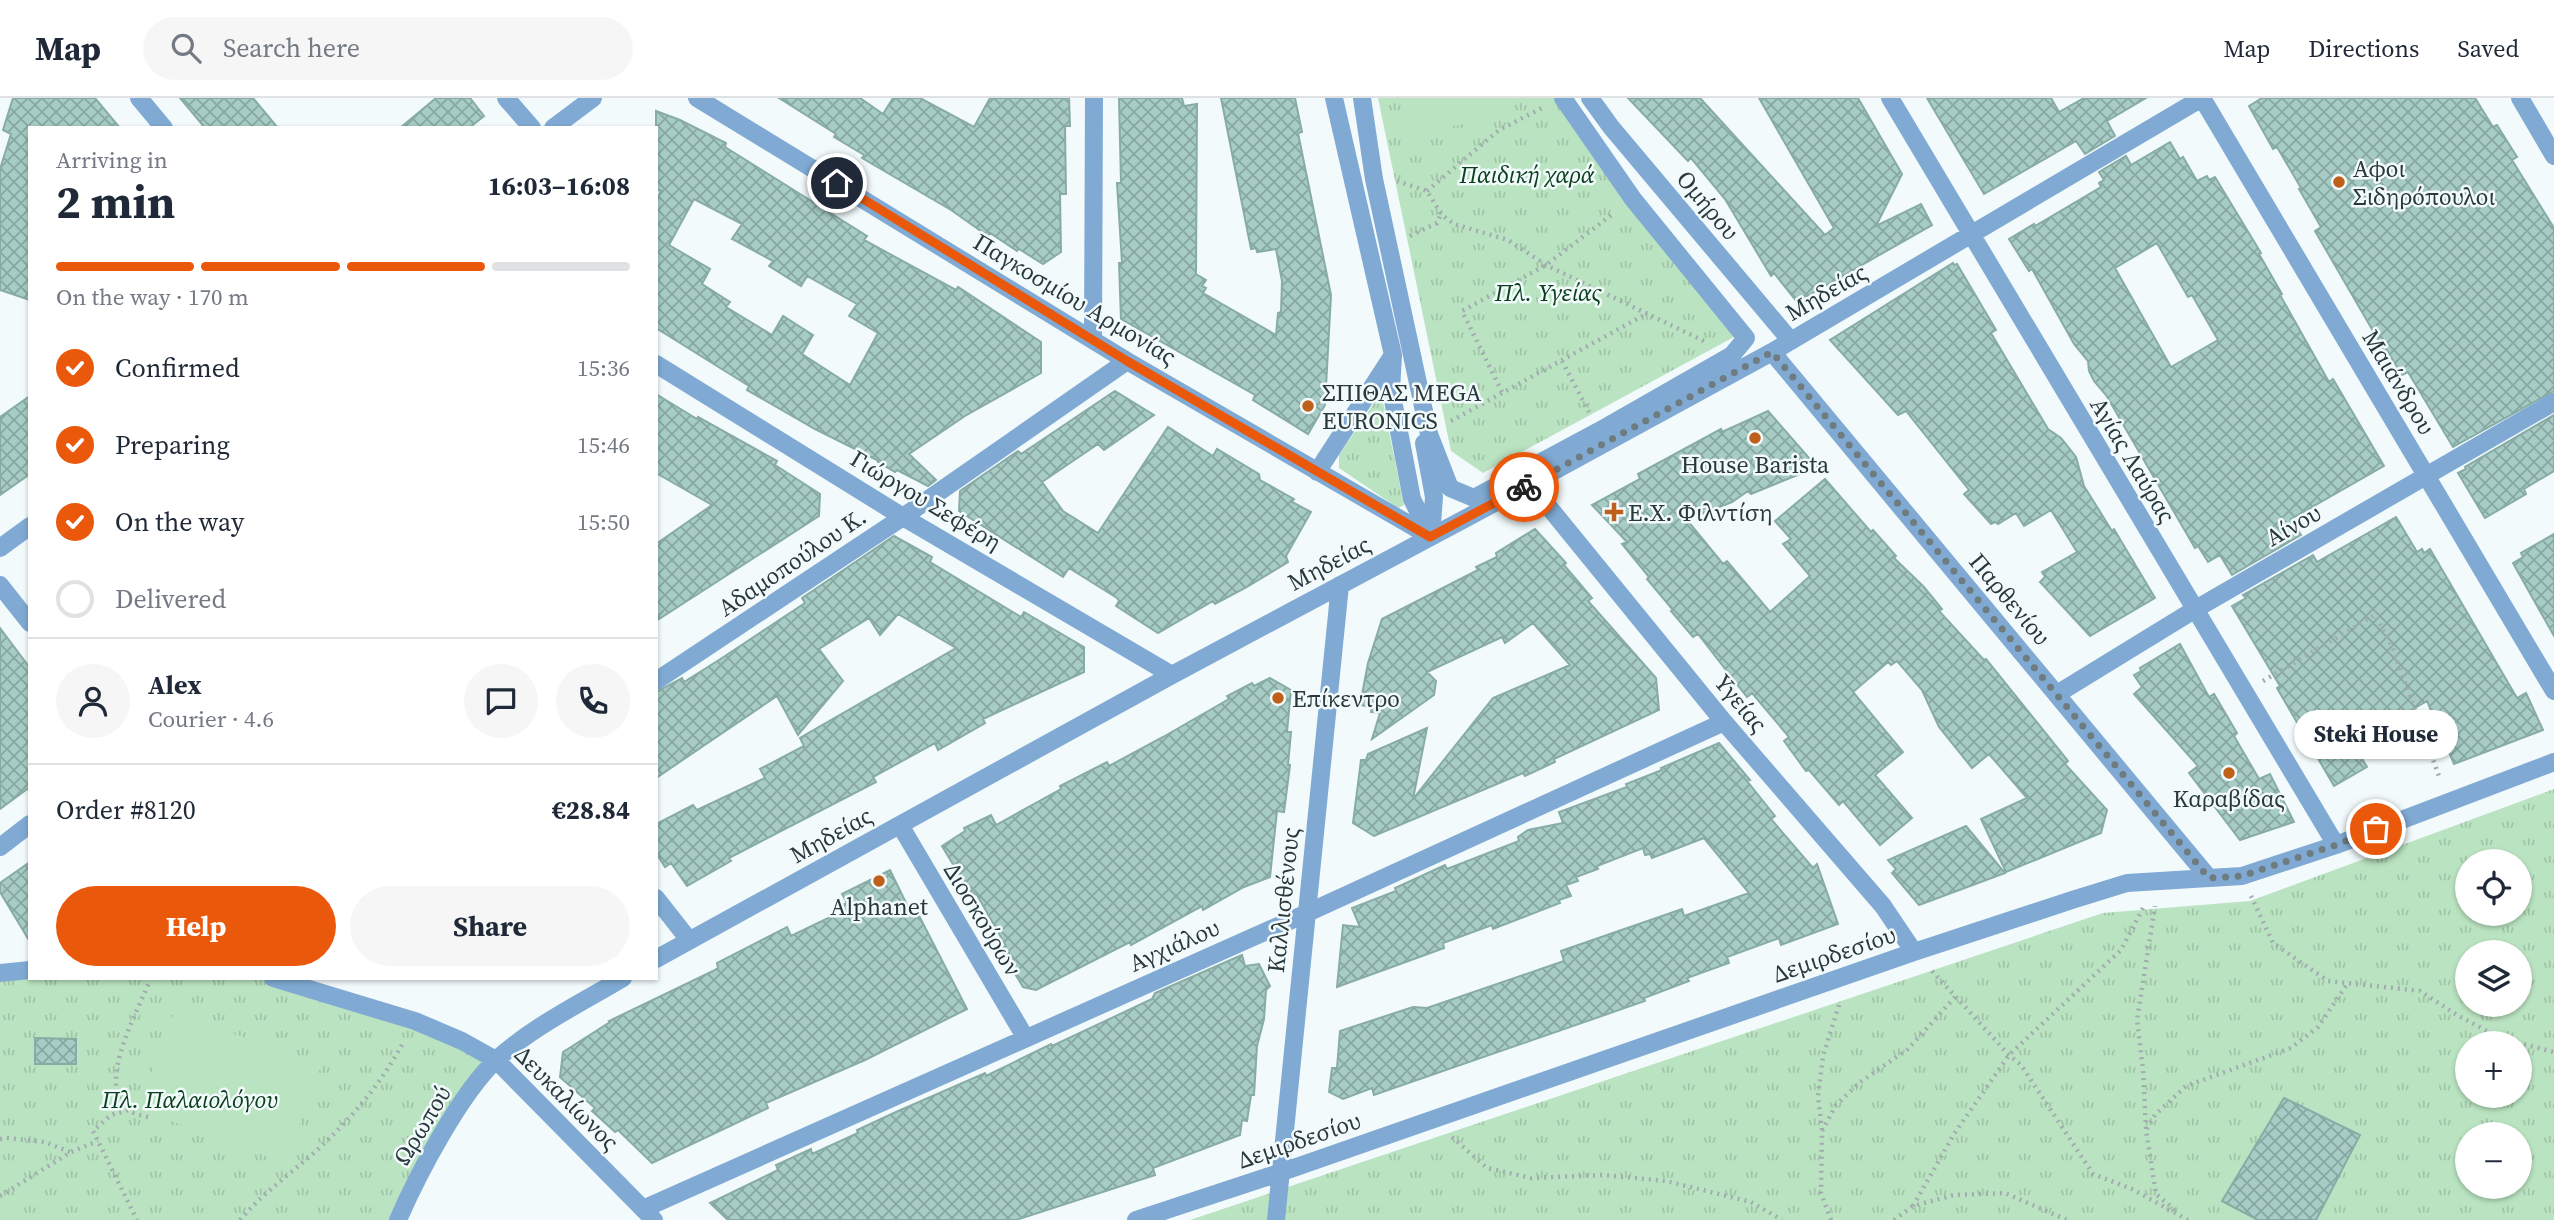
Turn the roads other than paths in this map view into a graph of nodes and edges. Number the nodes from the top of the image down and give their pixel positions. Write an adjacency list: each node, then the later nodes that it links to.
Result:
1 (139, 98): 13 (street)
2 (506, 98): 14 (street)
3 (593, 98): 15 (street)
4 (696, 98): 18 (street, Παγκοσμίου Αρμονίας)
5 (1094, 98): 18 (street)
6 (1334, 98): 21 (street)
7 (1362, 98): 12 (street)
8 (1590, 98): 19 (street, Ομήρου)
9 (1890, 98): 17 (street, Αγίας Λαύρας)
10 (2202, 98): 17 (street, Μηδείας); 26 (street, Μαιάνδρου)
11 (2521, 98): 16 (street)
12 (1557, 101)
13 (162, 126)
14 (530, 126)
15 (556, 126)
16 (2554, 156)
17 (1971, 236): 19 (street, Μηδείας); 34 (street, Αγίας Λαύρας)
18 (1093, 340): 22 (street, Παγκοσμίου Αρμονίας)
19 (1791, 341): 20 (street, Μηδείας)
20 (1772, 352): 27 (street, Μηδείας); 39 (street, Παρθενίου)
21 (1393, 355): 25 (street); 30 (street)
22 (1127, 361): 25 (street, Παγκοσμίου Αρμονίας); 28 (street, Αδαμοπούλου Κ.)
23 (658, 364): 28 (street, Γιώργου Σεφέρη)
24 (2554, 402): 26 (street, Αίνου)
25 (1317, 472): 30 (street, Παγκοσμίου Αρμονίας)
26 (2427, 477): 34 (street, Αίνου); 38 (street, Μαιάνδρου)
27 (1530, 484): 30 (street, Μηδείας); 40 (street, Υγείας)
28 (904, 517): 36 (street, Γιώργου Σεφέρη); 37 (street, Αδαμοπούλου Κ.)
29 (28, 527): 31 (street)
30 (1430, 537): 33 (street, Μηδείας)
31 (0, 548)
32 (0, 585): 35 (street)
33 (1340, 585): 36 (street, Μηδείας); 48 (street, Καλλισθένους)
34 (2194, 610): 39 (street, Αίνου); 44 (street, Αγίας Λαύρας)
35 (28, 620)
36 (1172, 675): 42 (street, Μηδείας)
37 (658, 680)
38 (2554, 691)
39 (2057, 694): 46 (street, Παρθενίου)
40 (1724, 722): 48 (street, Αγχιάλου); 50 (street, Υγείας)
41 (2554, 762): 44 (street, Δεμιρδεσίου)
42 (900, 825): 49 (street, Μηδείας); 56 (street, Διοσκούρων)
43 (28, 826): 45 (street)
44 (2336, 845): 46 (street, Δεμιρδεσίου)
45 (0, 847)
46 (2209, 878): 50 (street, Δεμιρδεσίου)
47 (658, 901): 49 (street)
48 (1305, 914): 56 (street, Αγχιάλου); 58 (street, Καλλισθένους)
49 (689, 940): 51 (street, Μηδείας)
50 (1914, 952): 58 (street, Δεμιρδεσίου)
51 (658, 958)
52 (28, 970): 53 (street)
53 (0, 973)
54 (280, 980): 57 (street, Δευκαλίωνος)
55 (620, 980): 57 (street)
56 (1025, 1037): 59 (street, Αγχιάλου)
57 (496, 1060): 59 (street, Δευκαλίωνος); 60 (street, Ωρωπού)
58 (1282, 1172): 61 (street, Δεμιρδεσίου); 62 (street, Καλλισθένους)
59 (648, 1215)
60 (398, 1220)
61 (1136, 1220)
62 (1276, 1220)

